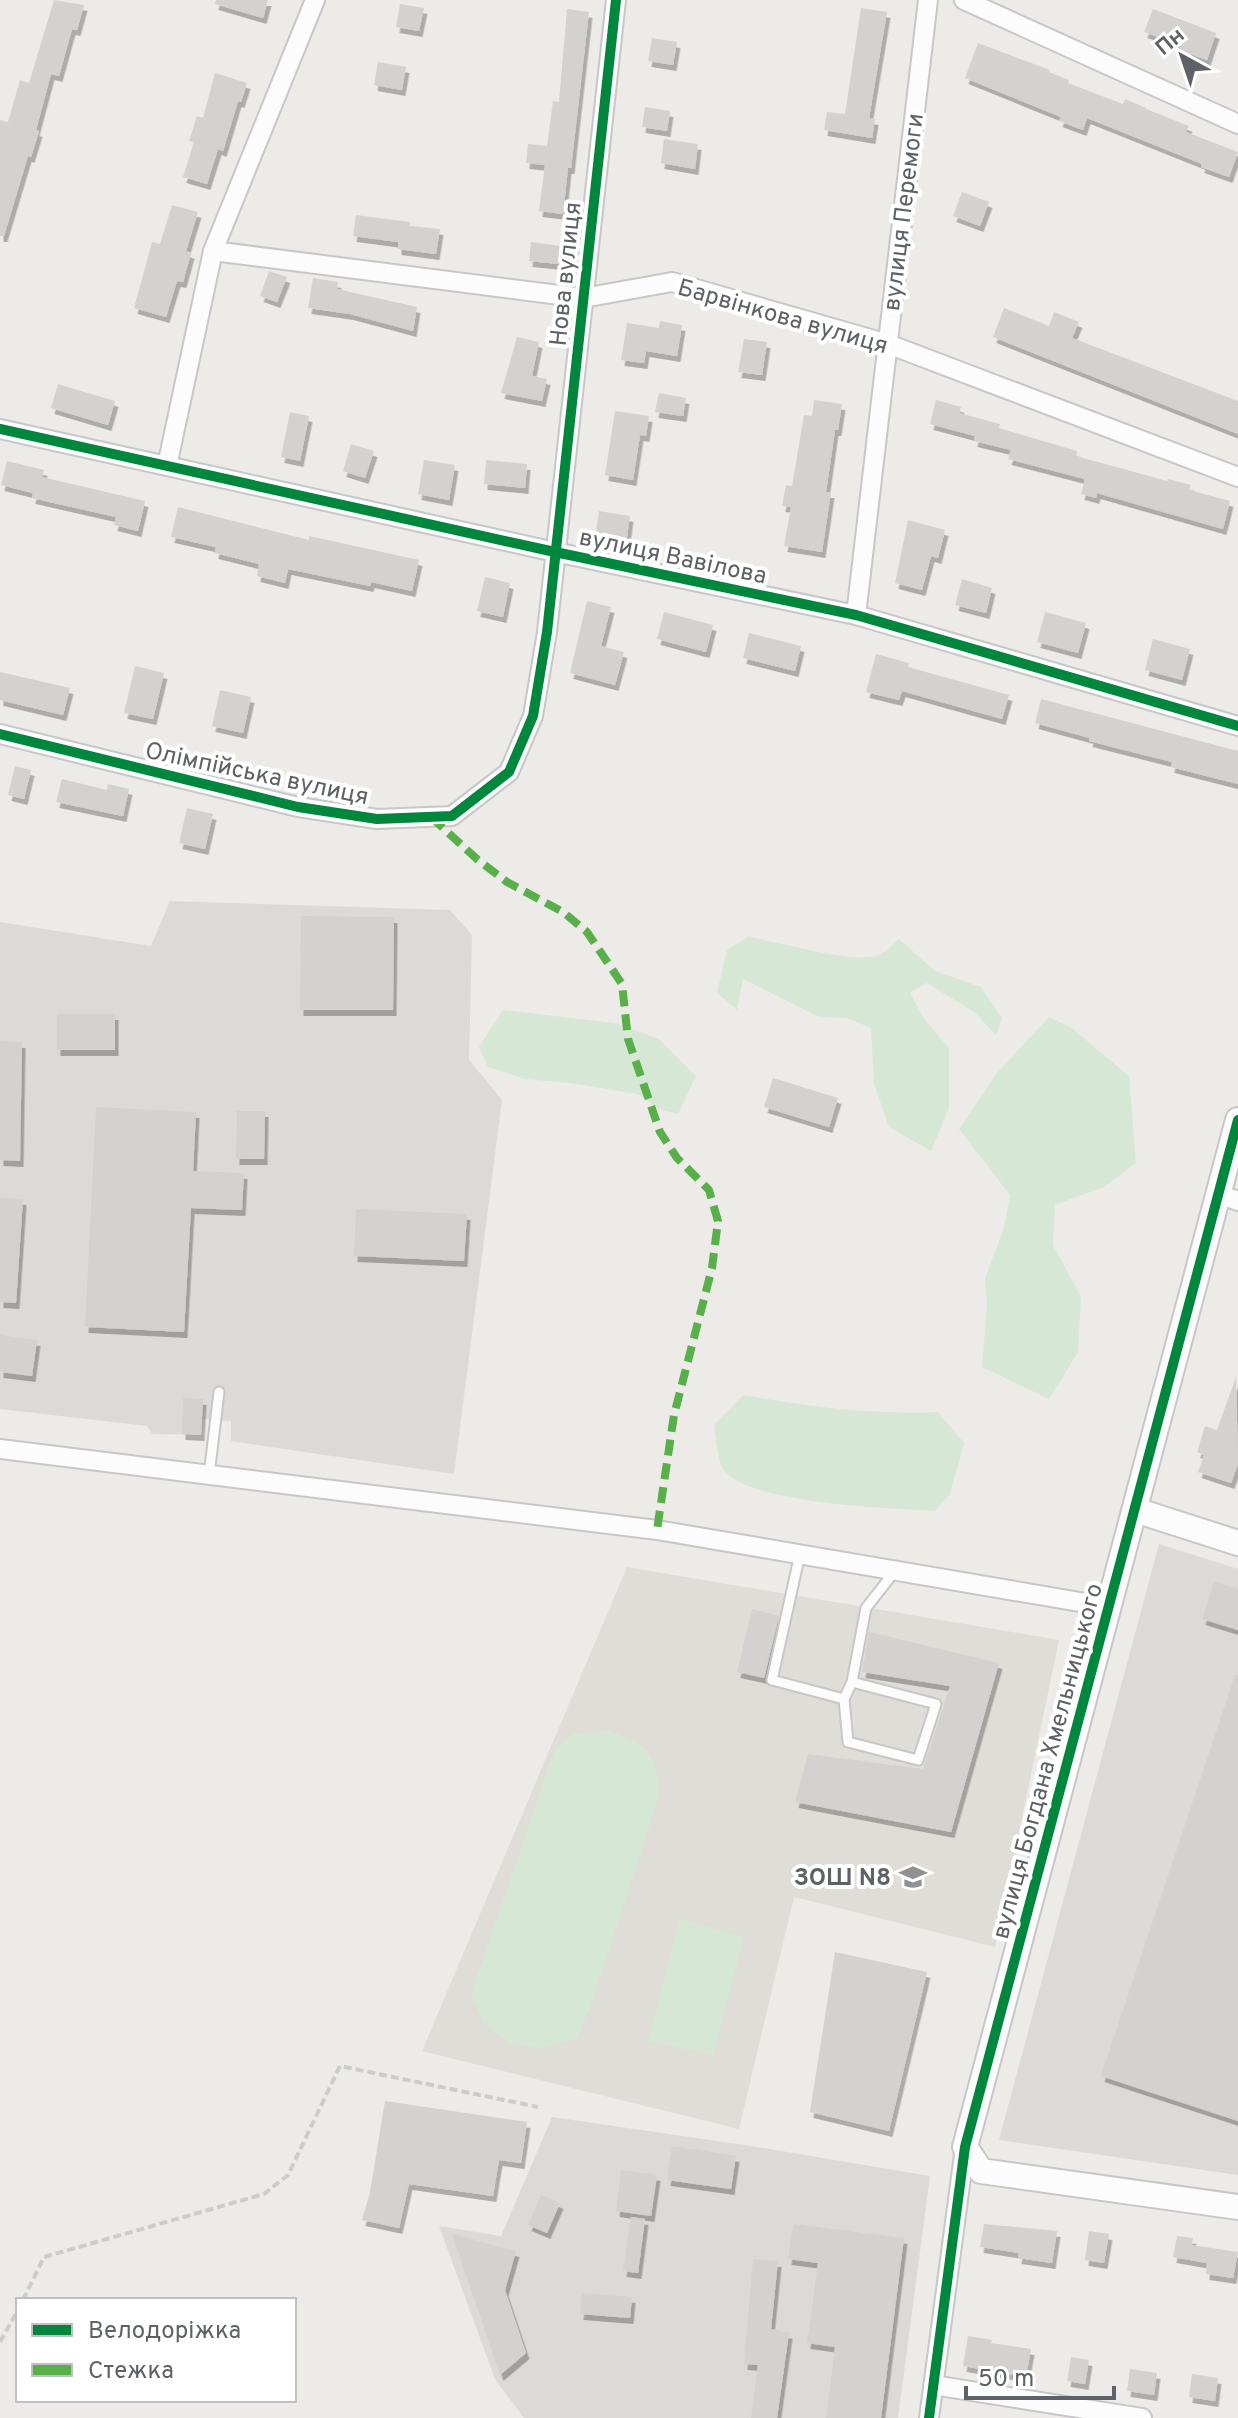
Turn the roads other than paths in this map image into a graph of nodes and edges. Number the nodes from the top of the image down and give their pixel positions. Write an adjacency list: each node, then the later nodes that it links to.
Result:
1 (315, 0): 6 (street)
2 (616, 0): 7 (street, Нова вулиця)
3 (928, 0): 8 (street, вулиця Перемоги)
4 (964, 0): 5 (street)
5 (1238, 124)
6 (213, 251): 7 (street, Барвінкова вулиця); 10 (street)
7 (583, 298): 8 (street, Барвінкова вулиця); 12 (street, Нова вулиця)
8 (888, 344): 11 (street, Барвінкова вулиця); 13 (street, вулиця Перемоги)
9 (0, 429): 10 (street, вулиця Вавілова)
10 (167, 466): 12 (street, вулиця Вавілова)
11 (1238, 477)
12 (555, 552): 13 (street, вулиця Вавілова); 15 (street, Олімпійська вулиця)
13 (856, 615): 14 (street, вулиця Вавілова)
14 (1238, 726)
15 (0, 734)
16 (1238, 1120): 17 (street, вулиця Богдана Хмельницького)
17 (1228, 1198): 21 (street, вулиця Богдана Хмельницького)
18 (219, 1392): 20 (lane)
19 (0, 1449): 20 (street)
20 (209, 1475): 23 (street)
21 (1135, 1510): 22 (street); 25 (street, вулиця Богдана Хмельницького)
22 (1238, 1543)
23 (800, 1554): 24 (street); 27 (lane)
24 (895, 1571): 25 (street); 26 (lane)
25 (1109, 1607): 28 (street, вулиця Богдана Хмельницького)
26 (852, 1682): 27 (lane); 27 (lane)
27 (844, 1699)
28 (965, 2147): 29 (street); 30 (street, вулиця Богдана Хмельницького)
29 (1238, 2207)
30 (933, 2385): 31 (street, вулиця Богдана Хмельницького); 32 (street)
31 (929, 2418)
32 (1142, 2418)

